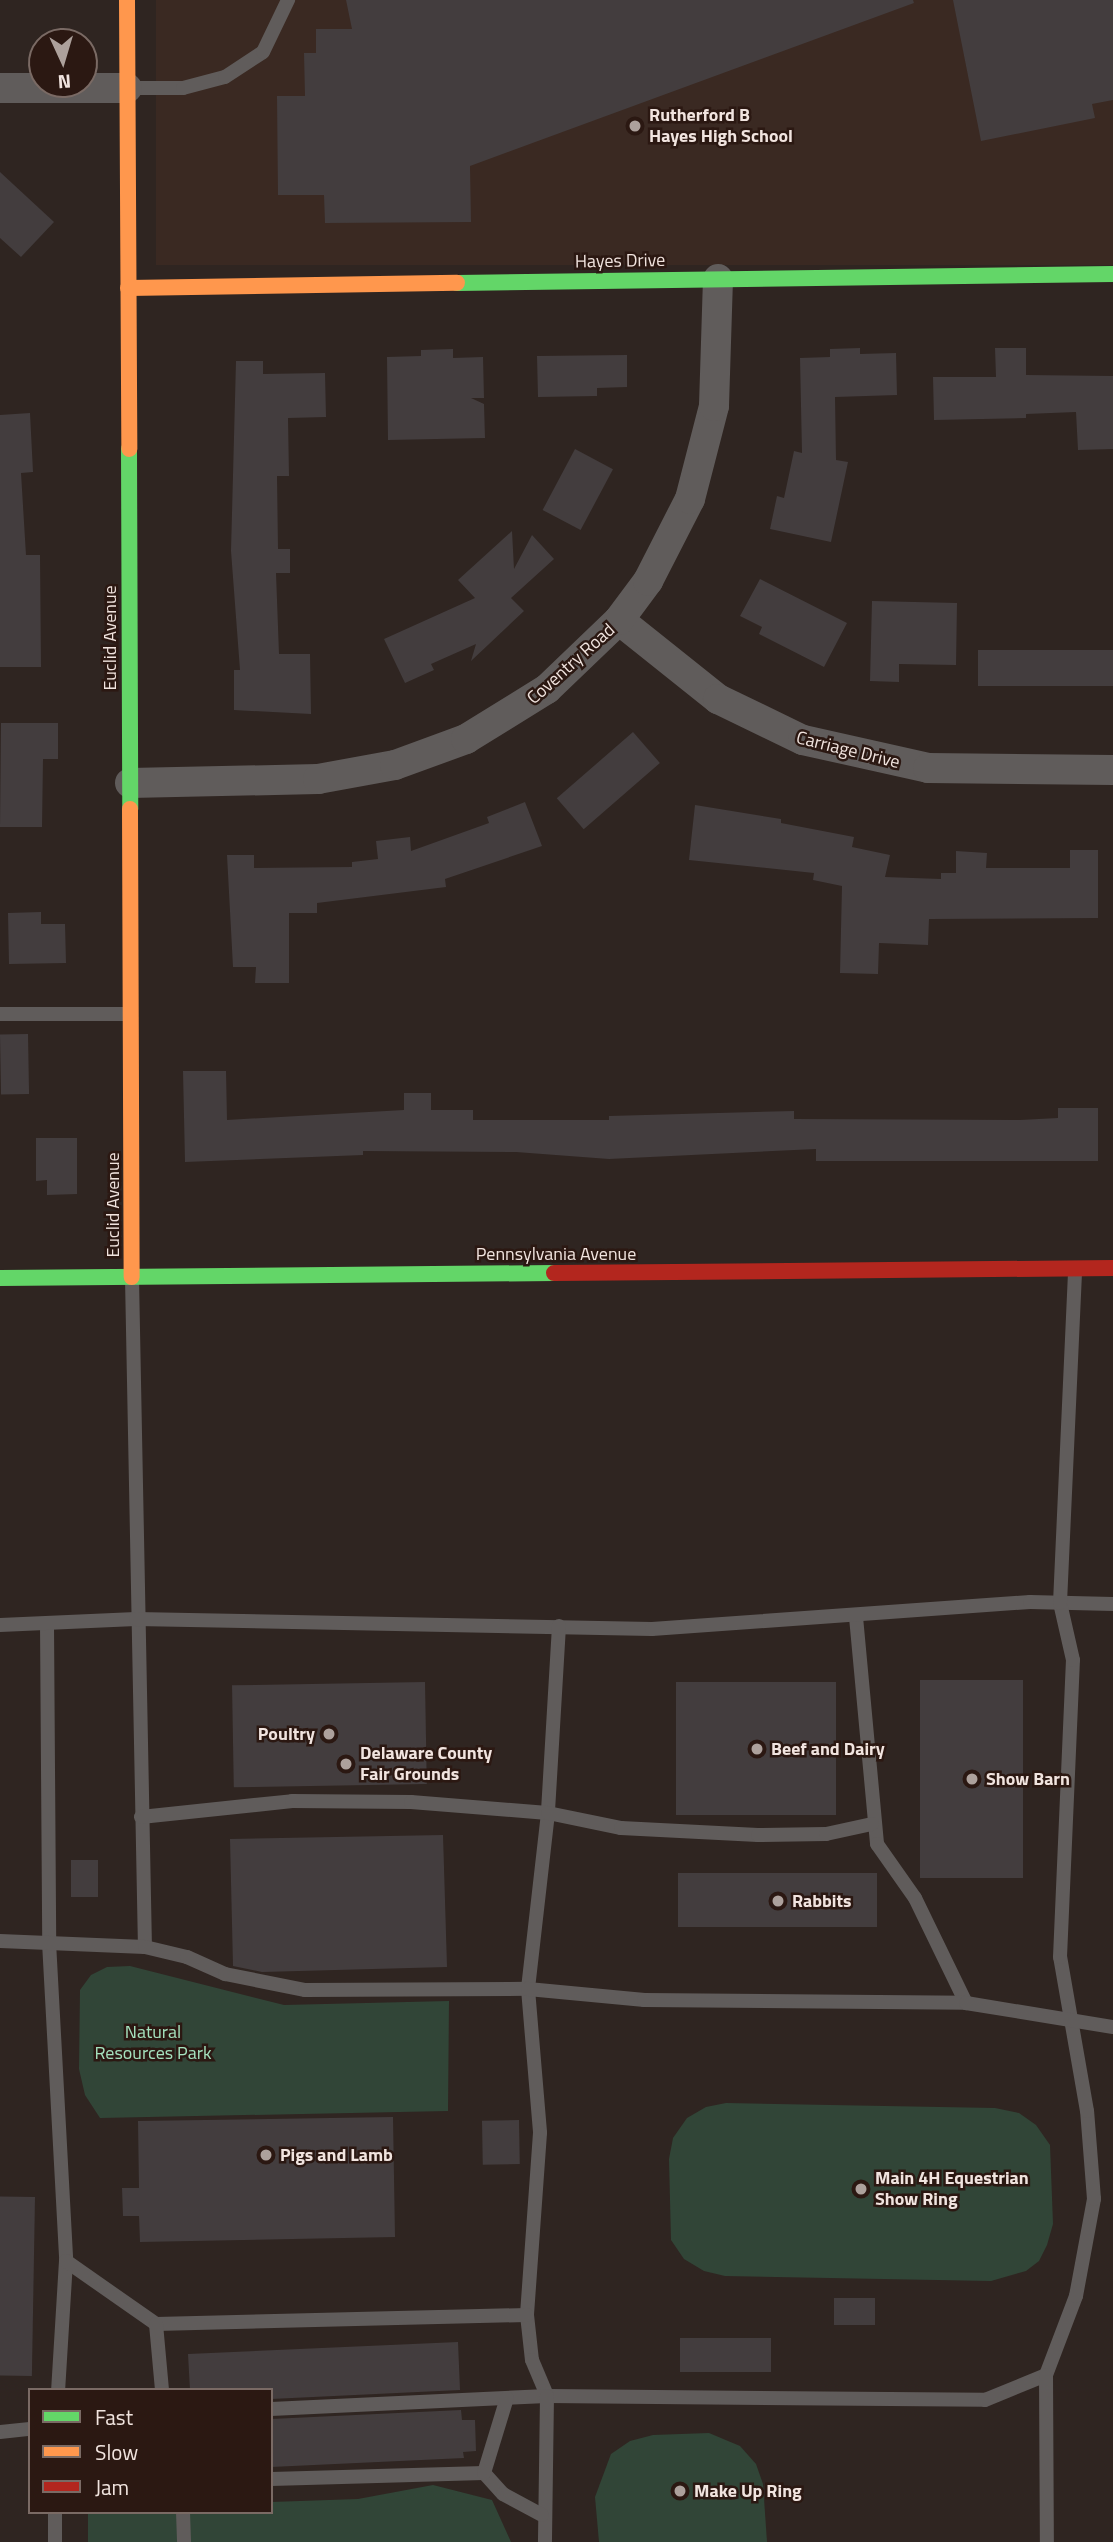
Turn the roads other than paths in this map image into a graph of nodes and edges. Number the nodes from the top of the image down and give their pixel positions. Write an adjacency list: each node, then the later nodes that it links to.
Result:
1 (127, 0): 4 (street, Euclid Avenue)
2 (288, 0): 4 (lane)
3 (0, 88): 4 (street)
4 (127, 88): 7 (street, Euclid Avenue)
5 (1113, 274): 6 (street, Hayes Drive)
6 (718, 279): 7 (street, Hayes Drive); 8 (street, Coventry Road)
7 (128, 288): 10 (street, Euclid Avenue)
8 (619, 620): 9 (street, Carriage Drive); 10 (street, Coventry Road)
9 (1113, 770)
10 (130, 783): 12 (street, Euclid Avenue)
11 (0, 1014): 12 (lane)
12 (131, 1014): 15 (street, Euclid Avenue)
13 (1113, 1268): 14 (street, Pennsylvania Avenue)
14 (1075, 1269): 15 (street, Pennsylvania Avenue); 17 (lane)
15 (132, 1277): 16 (street, Pennsylvania Avenue); 20 (lane)
16 (0, 1278)
17 (1060, 1603): 18 (lane); 19 (lane); 32 (lane)
18 (1113, 1604)
19 (856, 1617): 23 (lane); 26 (lane)
20 (136, 1619): 22 (lane); 23 (lane); 25 (lane)
21 (0, 1625): 22 (lane)
22 (47, 1625): 28 (lane)
23 (559, 1626): 24 (lane)
24 (548, 1813): 25 (lane); 26 (lane); 30 (lane)
25 (141, 1817): 29 (lane)
26 (872, 1824): 31 (lane)
27 (0, 1941): 28 (lane)
28 (50, 1942): 29 (lane); 34 (lane)
29 (145, 1947): 30 (lane)
30 (528, 1989): 31 (lane); 35 (lane)
31 (966, 2003): 32 (lane)
32 (1068, 2018): 33 (lane); 37 (lane)
33 (1113, 2027)
34 (66, 2261): 36 (lane); 38 (lane)
35 (527, 2315): 36 (lane); 40 (lane)
36 (156, 2324): 39 (lane)
37 (1046, 2375): 40 (lane); 53 (lane)
38 (58, 2388)
39 (162, 2388)
40 (547, 2396): 41 (lane); 49 (lane)
41 (507, 2398): 42 (lane); 45 (lane)
42 (273, 2409)
43 (28, 2429): 44 (lane)
44 (0, 2432)
45 (484, 2473): 46 (lane); 49 (lane)
46 (273, 2479)
47 (55, 2514): 50 (lane)
48 (183, 2514): 51 (lane)
49 (542, 2515): 52 (lane)
50 (55, 2542)
51 (184, 2542)
52 (545, 2542)
53 (1047, 2542)

